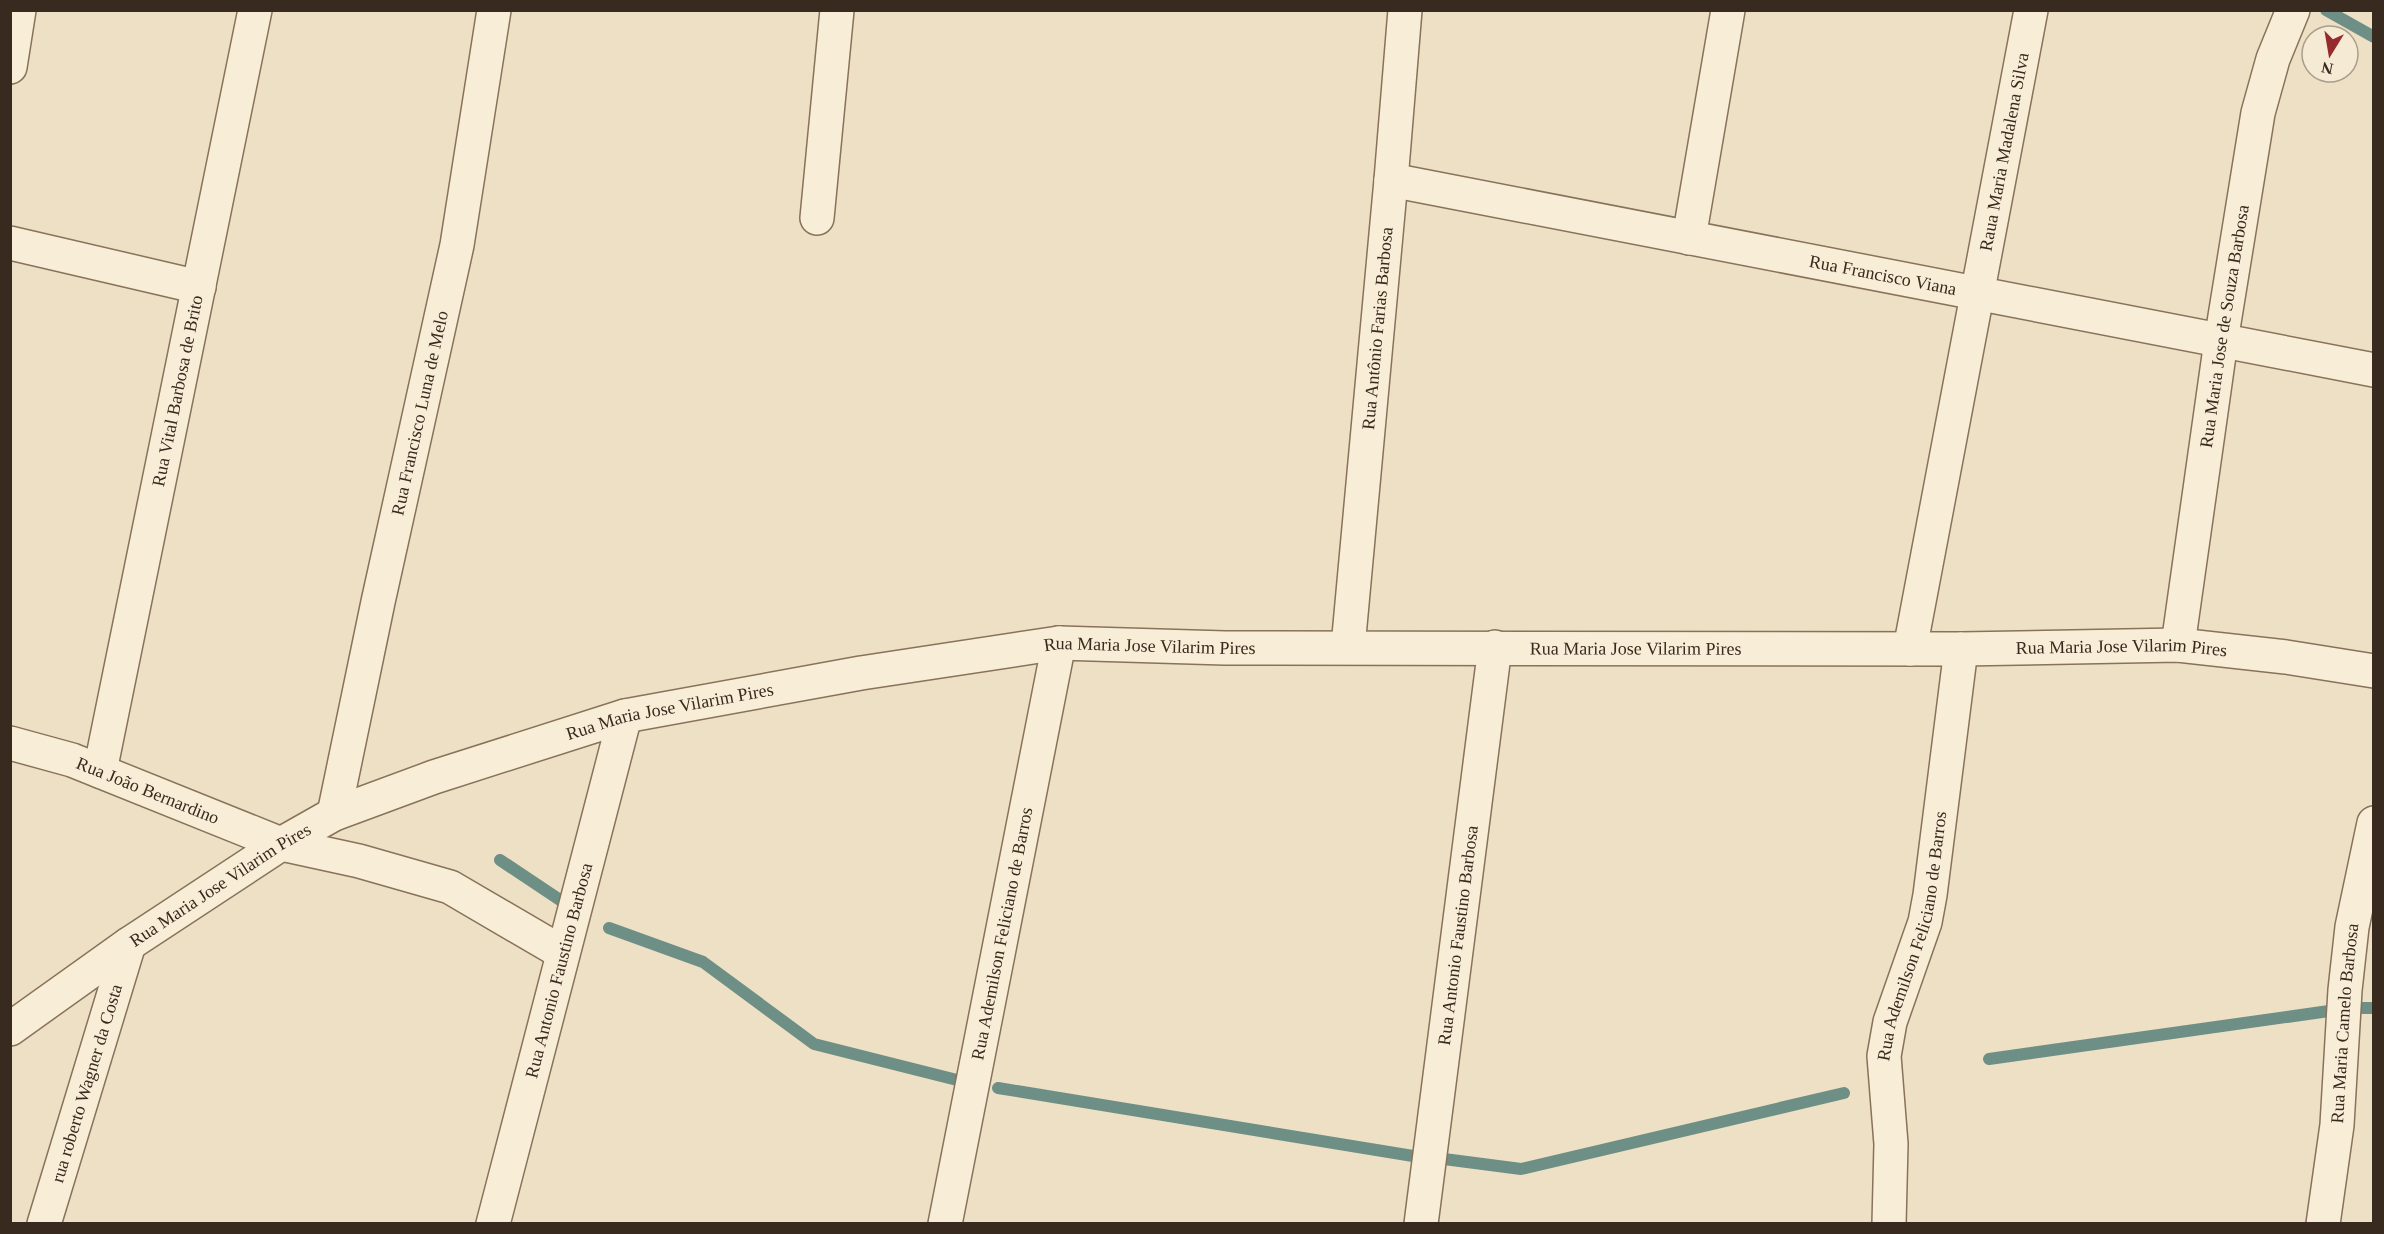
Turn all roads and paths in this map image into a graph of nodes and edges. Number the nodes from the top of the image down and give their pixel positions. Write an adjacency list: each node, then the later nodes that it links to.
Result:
1 (19, 10): 9 (street)
2 (255, 10): 14 (street, Rua Vital Barbosa de Brito)
3 (494, 10): 28 (street, Rua Francisco Luna de Melo)
4 (837, 10): 11 (street)
5 (1405, 10): 10 (street, Rua Antônio Farias Barbosa)
6 (1728, 10): 12 (street)
7 (2031, 10): 15 (street, Raua Maria Madalena Silva)
8 (2293, 10): 16 (street, Rua Maria Jose de Souza Barbosa)
9 (10, 67)
10 (1391, 180): 12 (street, Rua Francisco Viana); 20 (street, Rua Antônio Farias Barbosa)
11 (817, 218)
12 (1689, 238): 15 (street, Rua Francisco Viana)
13 (10, 243): 14 (street)
14 (200, 287): 27 (street, Rua Vital Barbosa de Brito)
15 (1977, 293): 16 (street, Rua Francisco Viana); 22 (street, Raua Maria Madalena Silva)
16 (2221, 341): 17 (street, Rua Francisco Viana); 19 (street, Rua Maria Jose de Souza Barbosa)
17 (2373, 370)
18 (1059, 644): 20 (street, Rua Maria Jose Vilarim Pires); 25 (street, Rua Maria Jose Vilarim Pires); 36 (street, Rua Ademilson Feliciano de Barros)
19 (2178, 645): 23 (street, Rua Maria Jose Vilarim Pires); 24 (street, Rua Maria Jose Vilarim Pires)
20 (1348, 647): 21 (street, Rua Maria Jose Vilarim Pires)
21 (1495, 647): 22 (street, Rua Maria Jose Vilarim Pires); 37 (street, Rua Antonio Faustino Barbosa)
22 (1910, 649): 23 (street, Rua Maria Jose Vilarim Pires)
23 (1961, 650): 38 (street, Rua Ademilson Feliciano de Barros)
24 (2373, 671)
25 (625, 716): 28 (street, Rua Maria Jose Vilarim Pires); 32 (street, Rua Antonio Faustino Barbosa)
26 (10, 743): 27 (street, Rua João Bernardino)
27 (100, 771): 30 (street, Rua João Bernardino)
28 (334, 814): 30 (street, Rua Maria Jose Vilarim Pires)
29 (2373, 823): 39 (street, Rua Maria Camelo Barbosa)
30 (281, 844): 31 (street, Rua Maria Jose Vilarim Pires); 32 (street, Rua João Bernardino)
31 (129, 944): 33 (street, Rua Maria Jose Vilarim Pires); 34 (street, rua roberto Wagner da Costa)
32 (563, 953): 35 (street, Rua Antonio Faustino Barbosa)
33 (10, 1029)
34 (44, 1224)
35 (493, 1224)
36 (945, 1224)
37 (1421, 1224)
38 (1889, 1224)
39 (2323, 1224)

